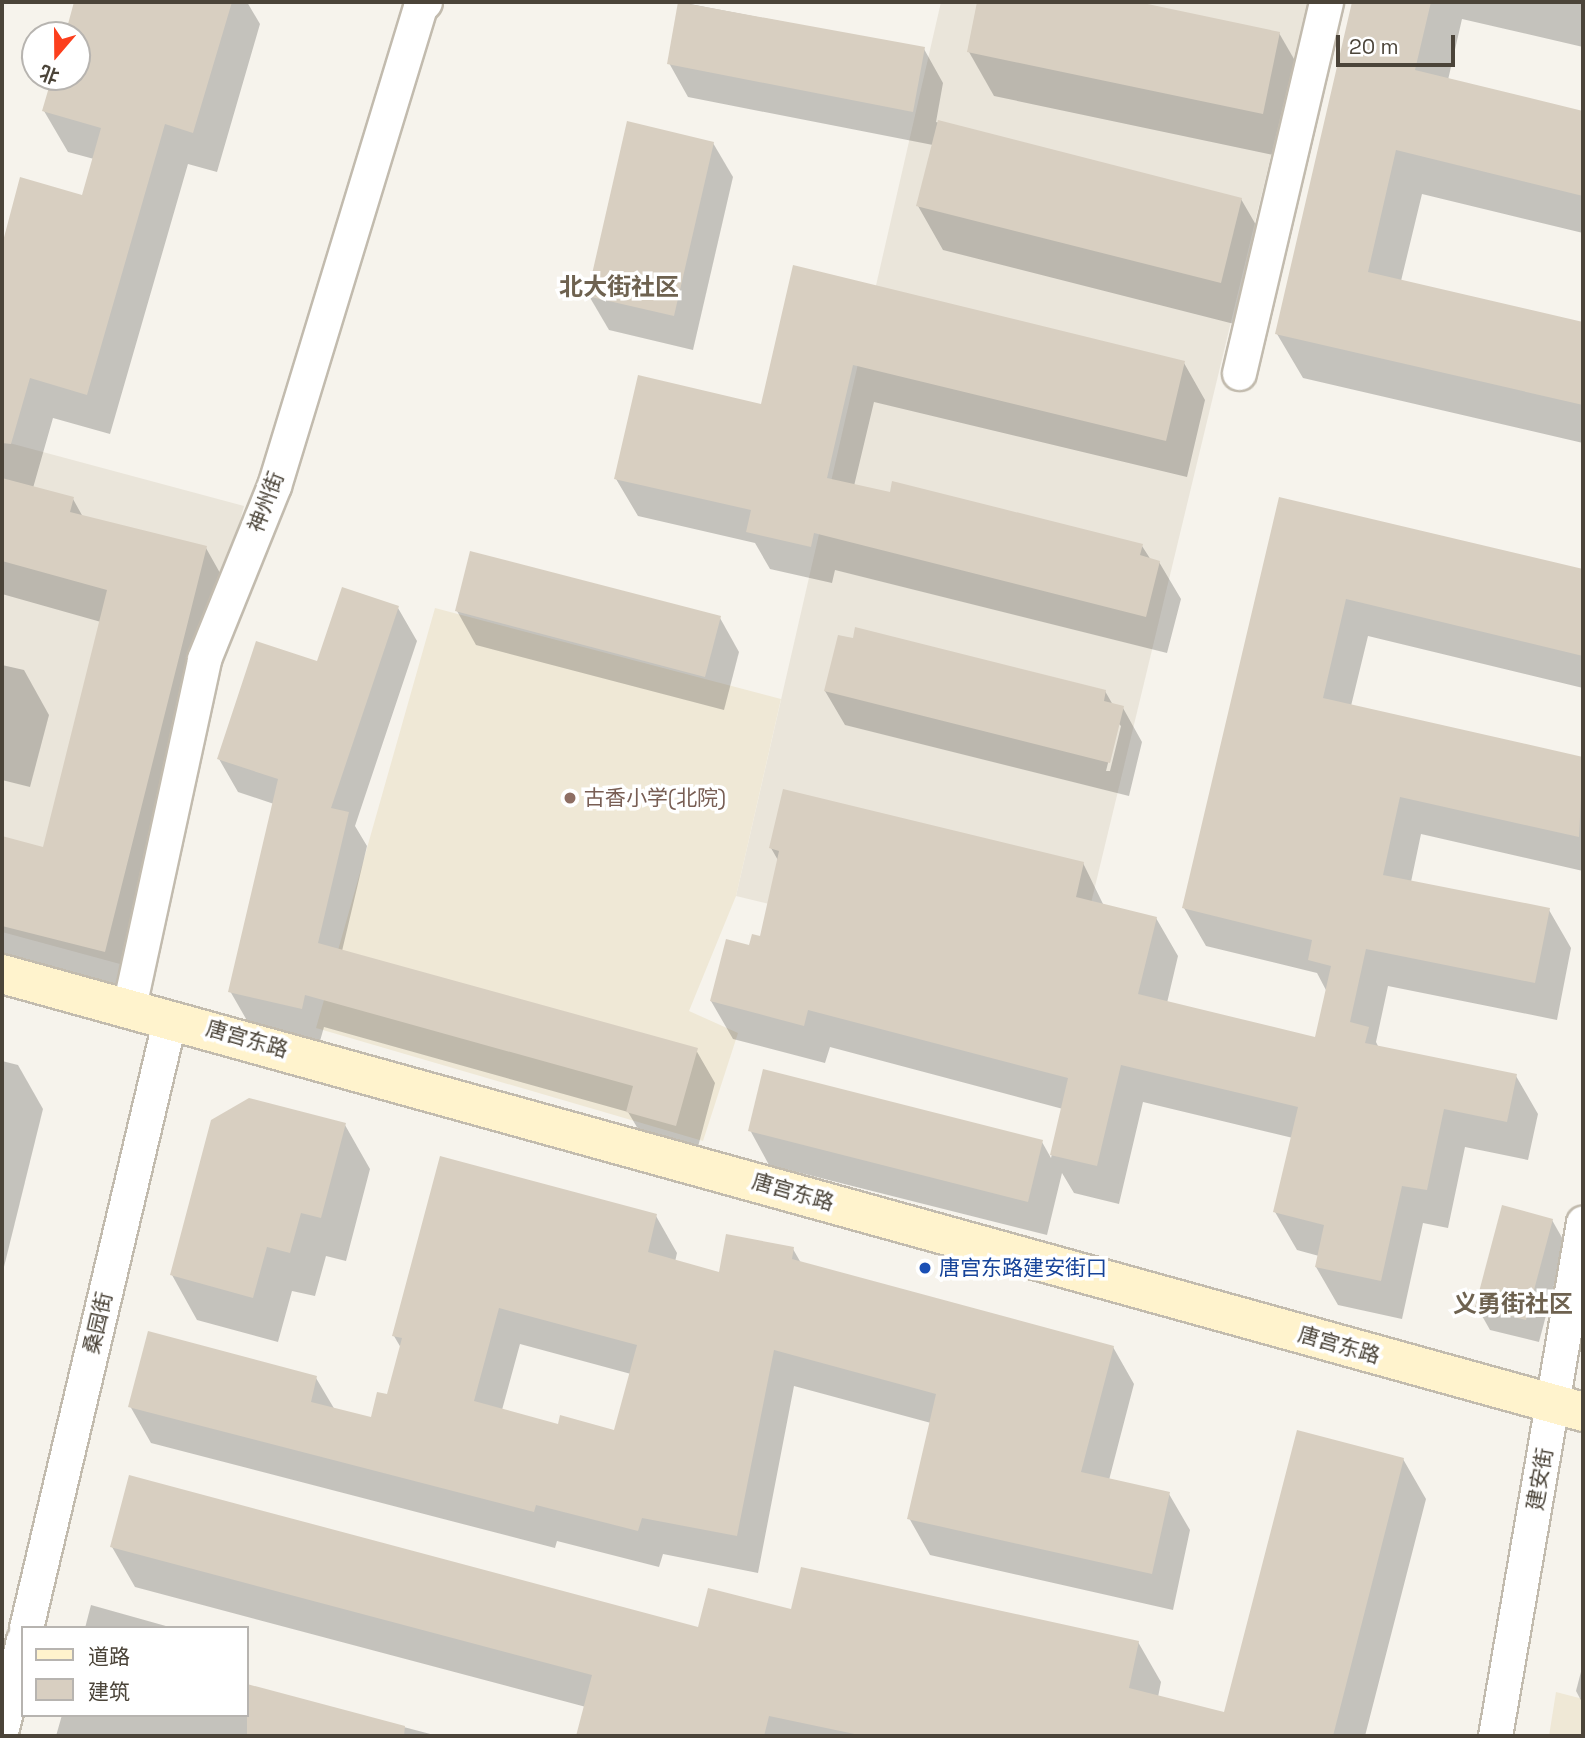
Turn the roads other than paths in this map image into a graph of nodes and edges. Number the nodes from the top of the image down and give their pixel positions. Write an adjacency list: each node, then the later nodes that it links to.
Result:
1 (1326, 2): 3 (street)
2 (415, 4): 5 (street, 神州街)
3 (1239, 373)
4 (2, 974): 5 (street, 唐宫东路)
5 (129, 1007): 6 (street, 唐宫东路)
6 (170, 1018): 8 (street, 唐宫东路); 9 (street, 桑园街)
7 (1583, 1222): 8 (street, 建安街)
8 (1568, 1409): 12 (street, 建安街)
9 (26, 1626)
10 (21, 1648): 11 (street)
11 (2, 1728)
12 (1495, 1736)

